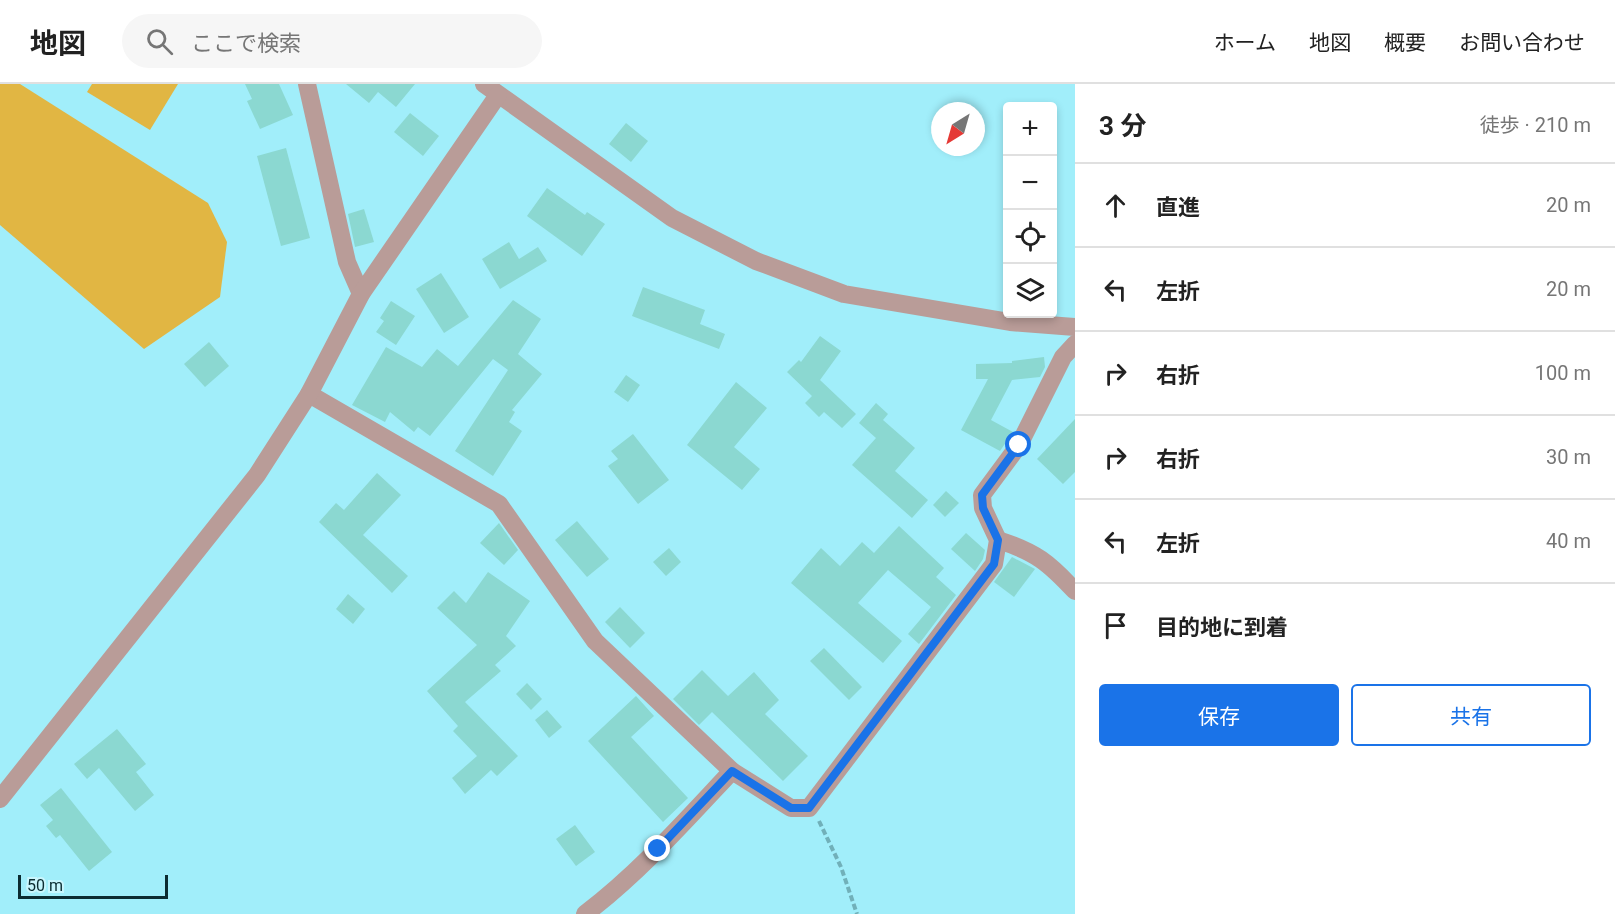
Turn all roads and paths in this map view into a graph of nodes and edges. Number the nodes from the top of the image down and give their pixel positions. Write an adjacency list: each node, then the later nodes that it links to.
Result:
1 (307, 84): 3 (street)
2 (491, 90): 3 (street); 4 (street)
3 (361, 294): 6 (street)
4 (1075, 327)
5 (1075, 344): 7 (street)
6 (309, 394): 9 (street); 10 (street)
7 (998, 540): 8 (street); 11 (street)
8 (1075, 591)
9 (732, 771): 11 (street); 12 (street)
10 (0, 798)
11 (809, 808): 13 (path)
12 (585, 914)
13 (857, 914)

